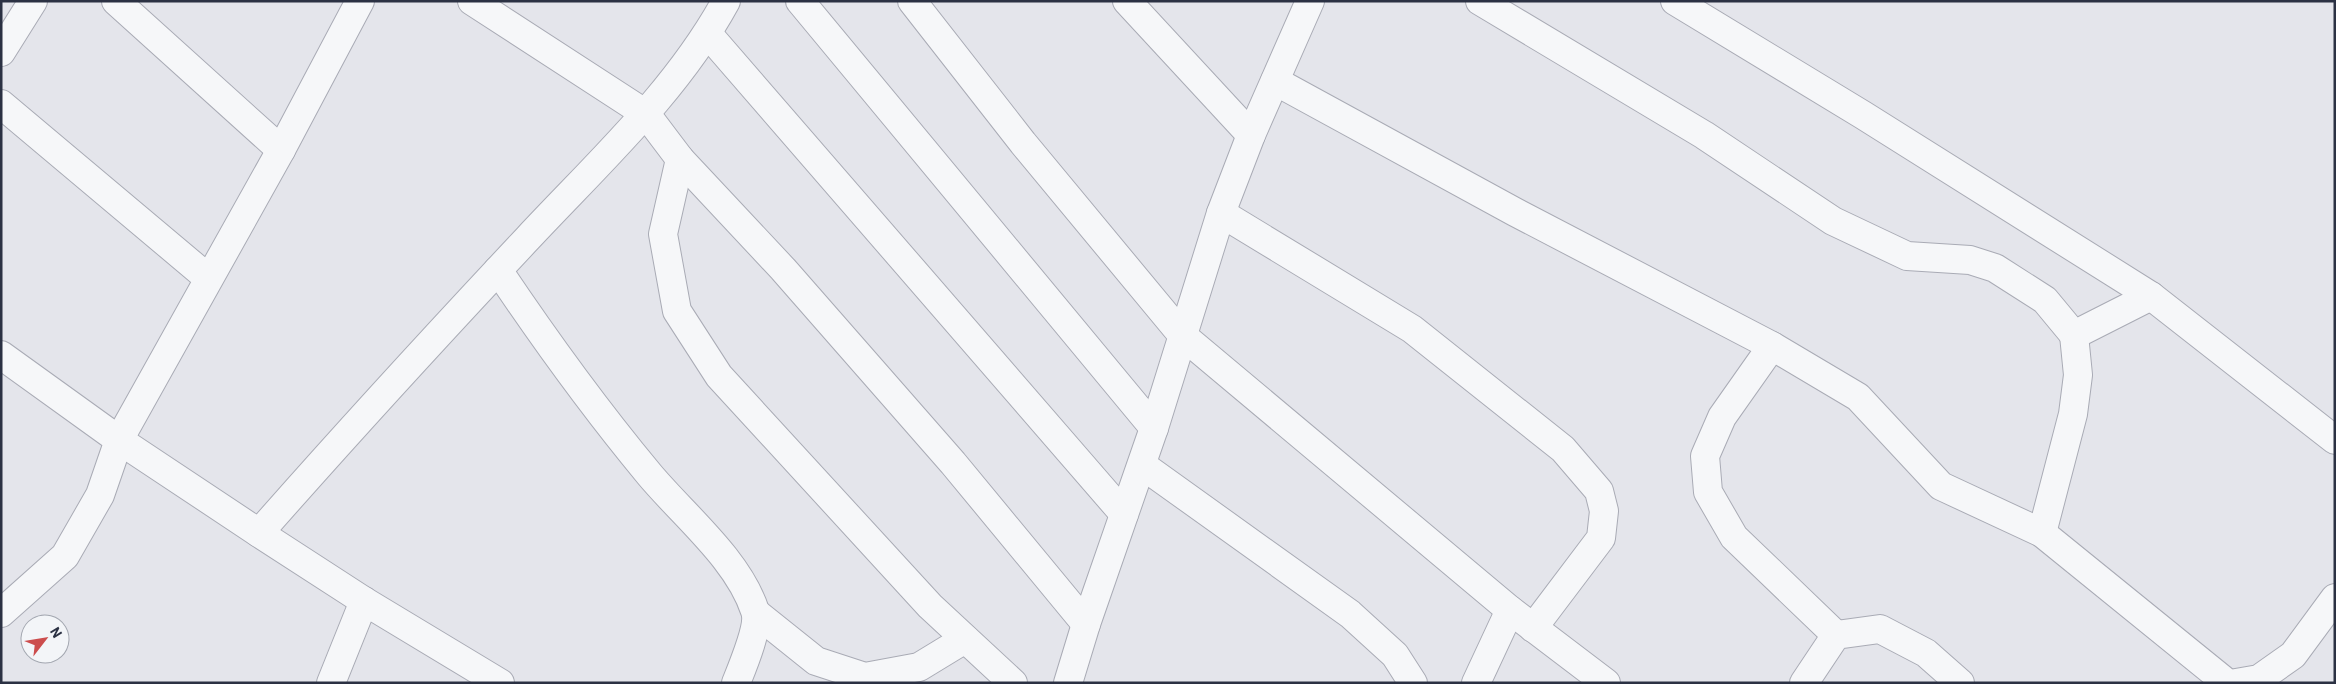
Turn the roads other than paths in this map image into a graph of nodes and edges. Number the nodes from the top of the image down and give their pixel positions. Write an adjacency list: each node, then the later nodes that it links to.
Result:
1 (33, 1): 13 (street)
2 (116, 1): 18 (street)
3 (360, 1): 18 (street)
4 (472, 1): 16 (street)
5 (726, 1): 12 (street)
6 (800, 1): 28 (street)
7 (912, 1): 25 (street)
8 (1127, 1): 17 (street)
9 (1310, 1): 14 (street)
10 (1480, 1): 24 (street)
11 (1675, 1): 23 (street)
12 (708, 34): 16 (street); 32 (street)
13 (1, 52)
14 (1275, 81): 17 (street); 26 (street)
15 (1, 104): 22 (street)
16 (646, 114): 19 (street); 21 (street)
17 (1251, 135): 20 (street)
18 (281, 150): 22 (street)
19 (680, 159): 40 (street); 43 (street)
20 (1221, 213): 25 (street); 41 (street)
21 (498, 270): 33 (street); 39 (street)
22 (208, 278): 29 (street)
23 (2151, 296): 24 (street); 30 (street)
24 (2074, 335): 34 (street)
25 (1183, 336): 28 (street); 37 (street)
26 (1772, 346): 34 (street); 42 (street)
27 (1, 355): 29 (street)
28 (1154, 428): 31 (street)
29 (119, 440): 33 (street); 38 (street)
30 (2335, 440)
31 (1142, 465): 32 (street); 50 (street)
32 (1124, 514): 40 (street)
33 (259, 533): 36 (street)
34 (2042, 533): 55 (street)
35 (2335, 598): 44 (street)
36 (364, 601): 45 (street); 46 (street)
37 (1510, 610): 41 (street); 51 (street)
38 (1, 613)
39 (756, 613): 43 (street); 47 (street)
40 (1086, 624): 49 (street)
41 (1533, 628): 52 (street)
42 (1836, 635): 53 (street); 54 (street)
43 (966, 639): 48 (street)
44 (2253, 682)
45 (331, 683)
46 (500, 683)
47 (736, 683)
48 (1012, 683)
49 (1068, 683)
50 (1413, 683)
51 (1476, 683)
52 (1606, 683)
53 (1804, 683)
54 (1960, 683)
55 (2227, 683)

